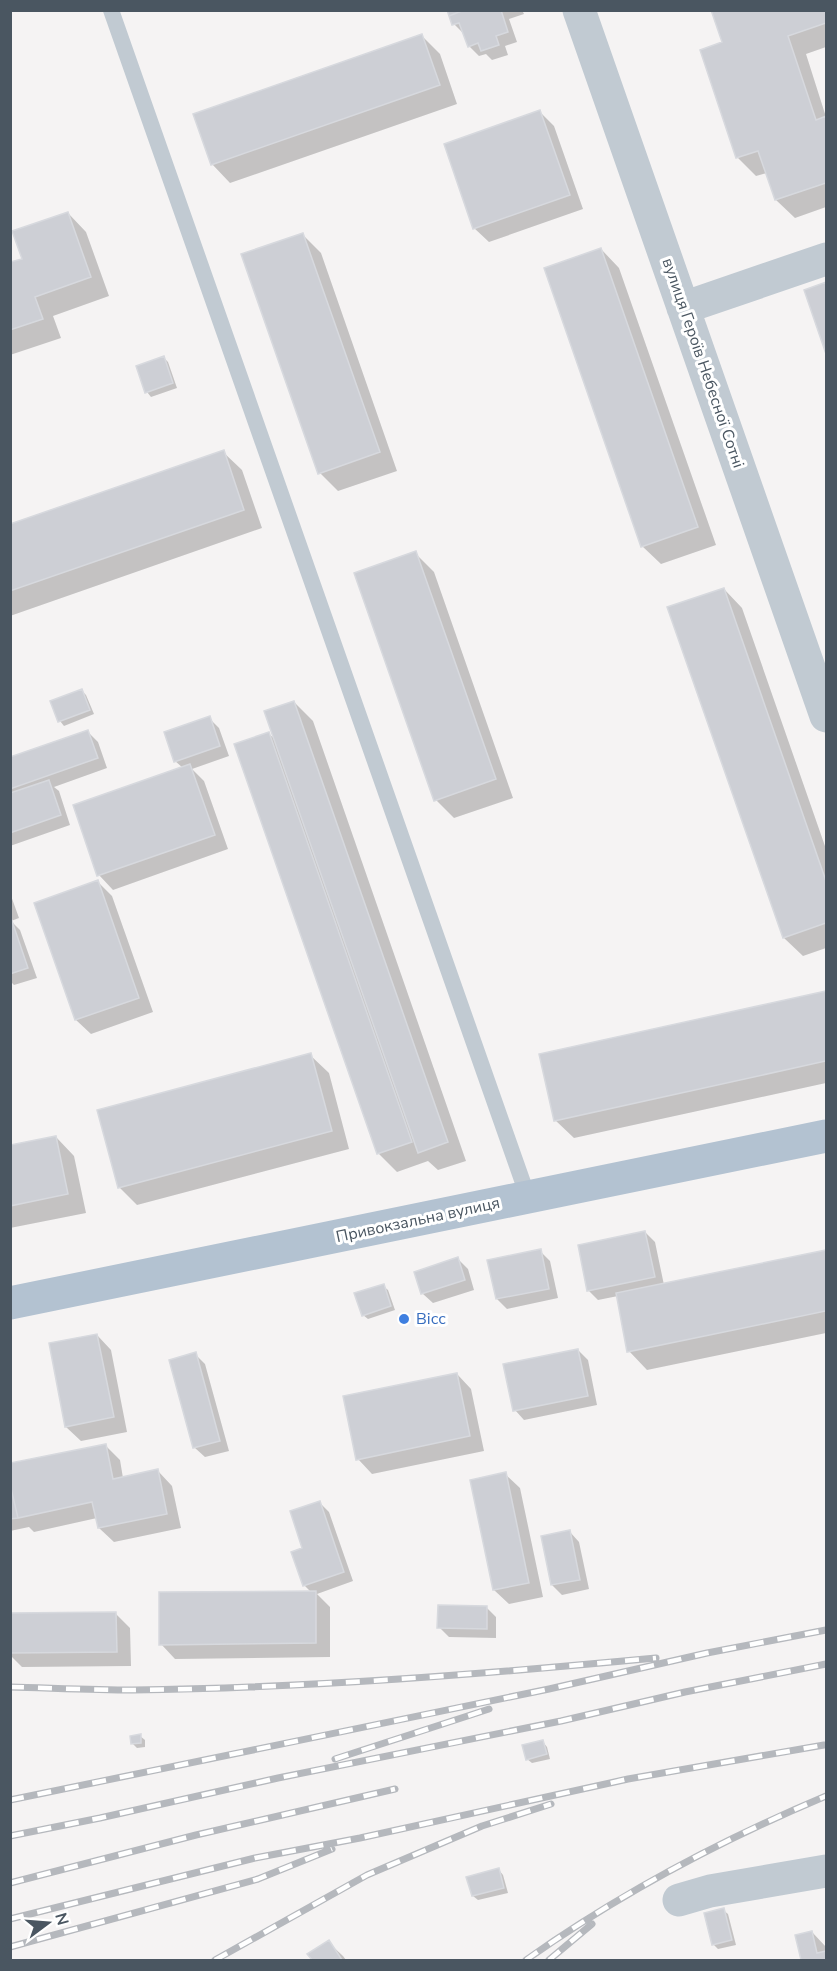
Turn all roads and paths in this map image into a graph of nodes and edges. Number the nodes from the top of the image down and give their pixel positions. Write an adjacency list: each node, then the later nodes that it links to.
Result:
1 (111, 10): 7 (lane)
2 (579, 10): 4 (street, вулиця Героїв Небесної Сотні)
3 (826, 259): 4 (street)
4 (683, 308): 5 (street, вулиця Героїв Небесної Сотні)
5 (826, 716)
6 (826, 1136): 7 (main road, Привокзальна вулиця)
7 (528, 1197): 8 (main road, Привокзальна вулиця)
8 (10, 1303)
9 (826, 1870): 10 (street)
10 (679, 1900)

